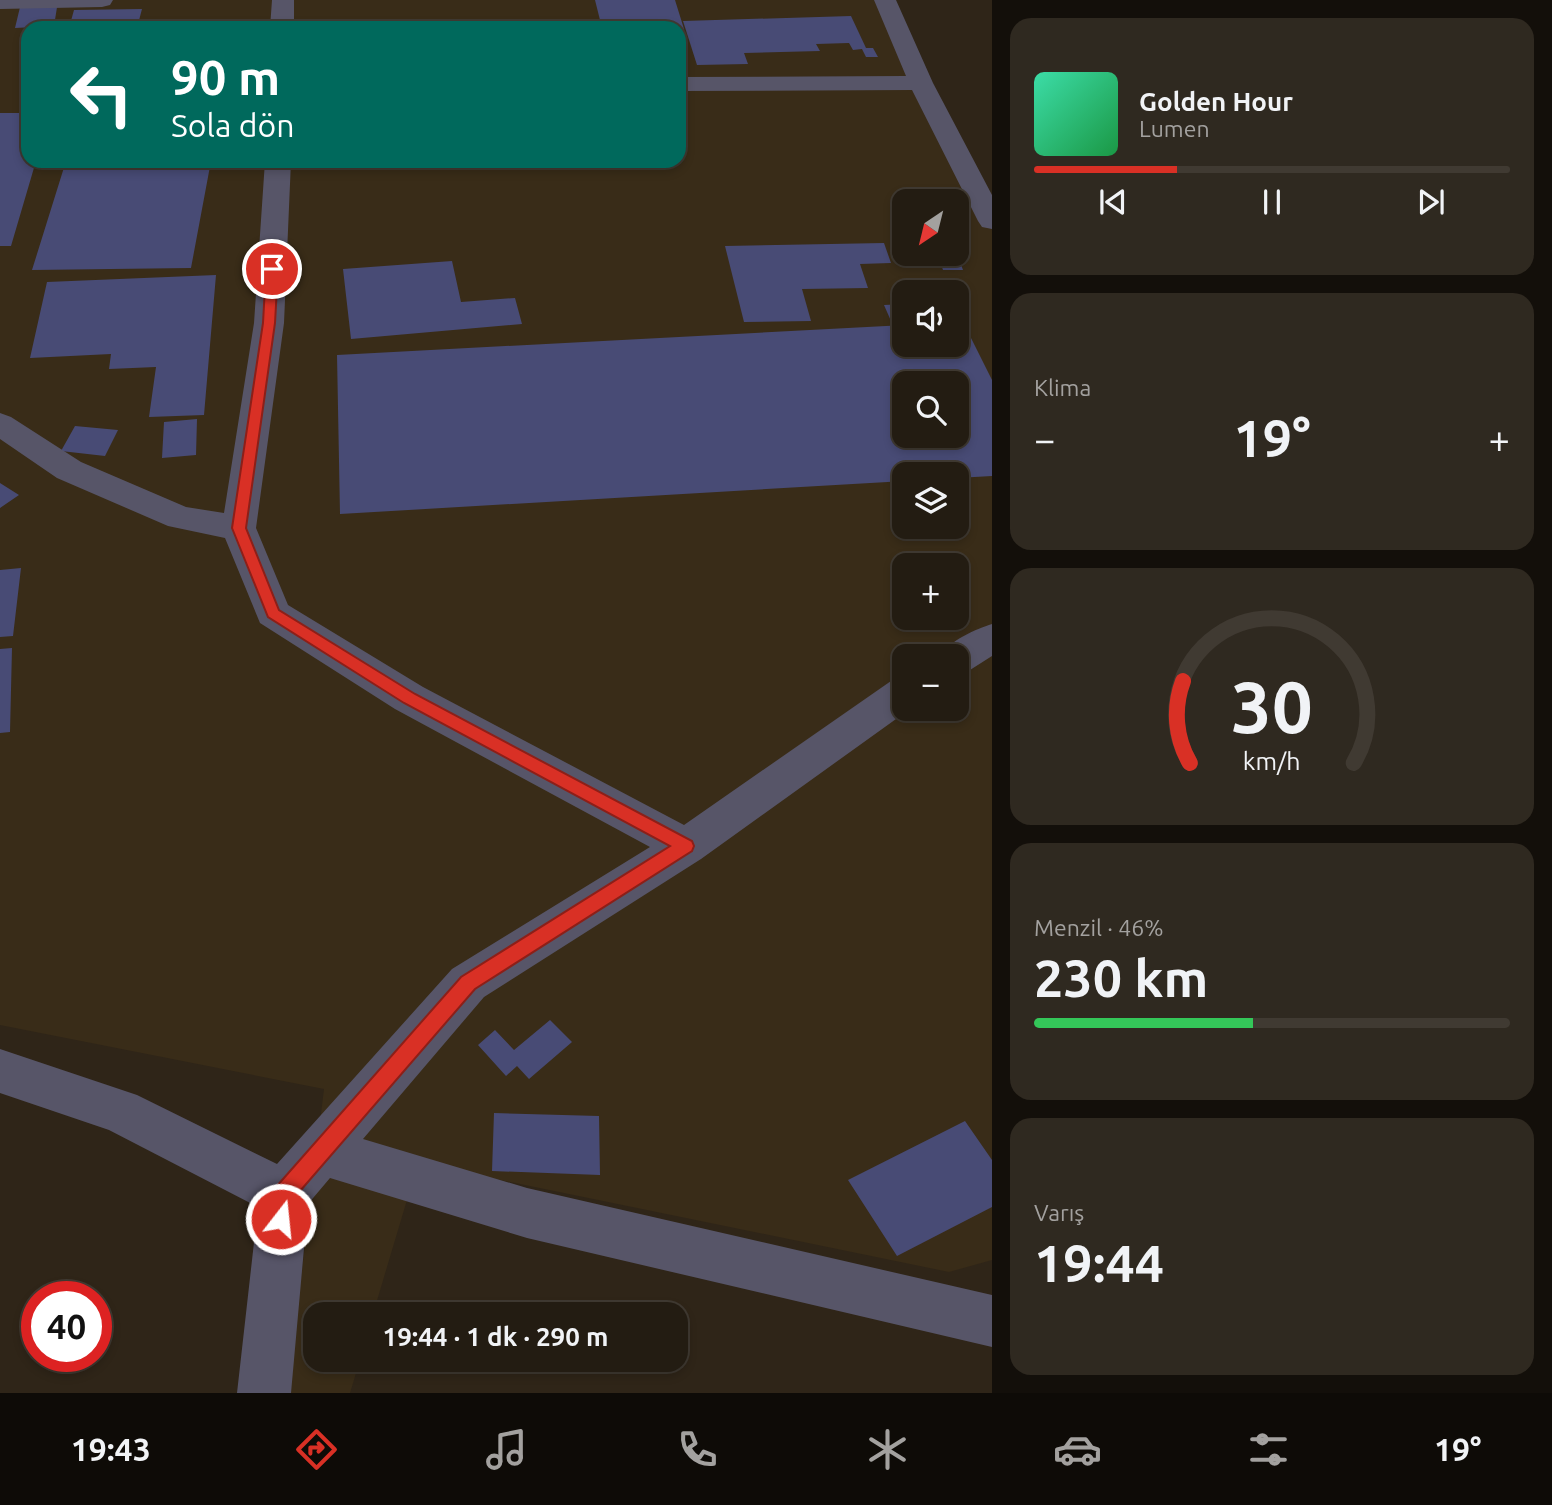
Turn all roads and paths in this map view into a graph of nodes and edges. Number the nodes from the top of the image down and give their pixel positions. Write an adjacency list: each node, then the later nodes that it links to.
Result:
1 (102, 0): 4 (street)
2 (283, 0): 5 (street)
3 (885, 0): 6 (street)
4 (0, 2)
5 (282, 21)
6 (921, 83): 7 (street); 9 (street)
7 (686, 84)
8 (278, 168): 11 (street)
9 (992, 221)
10 (0, 424): 11 (street)
11 (239, 528): 15 (street)
12 (992, 638): 13 (street)
13 (969, 652)
14 (892, 701): 15 (street)
15 (685, 846): 17 (street)
16 (0, 1071): 18 (street)
17 (321, 1151): 18 (street); 19 (street)
18 (284, 1194): 20 (street)
19 (992, 1321)
20 (264, 1393)

